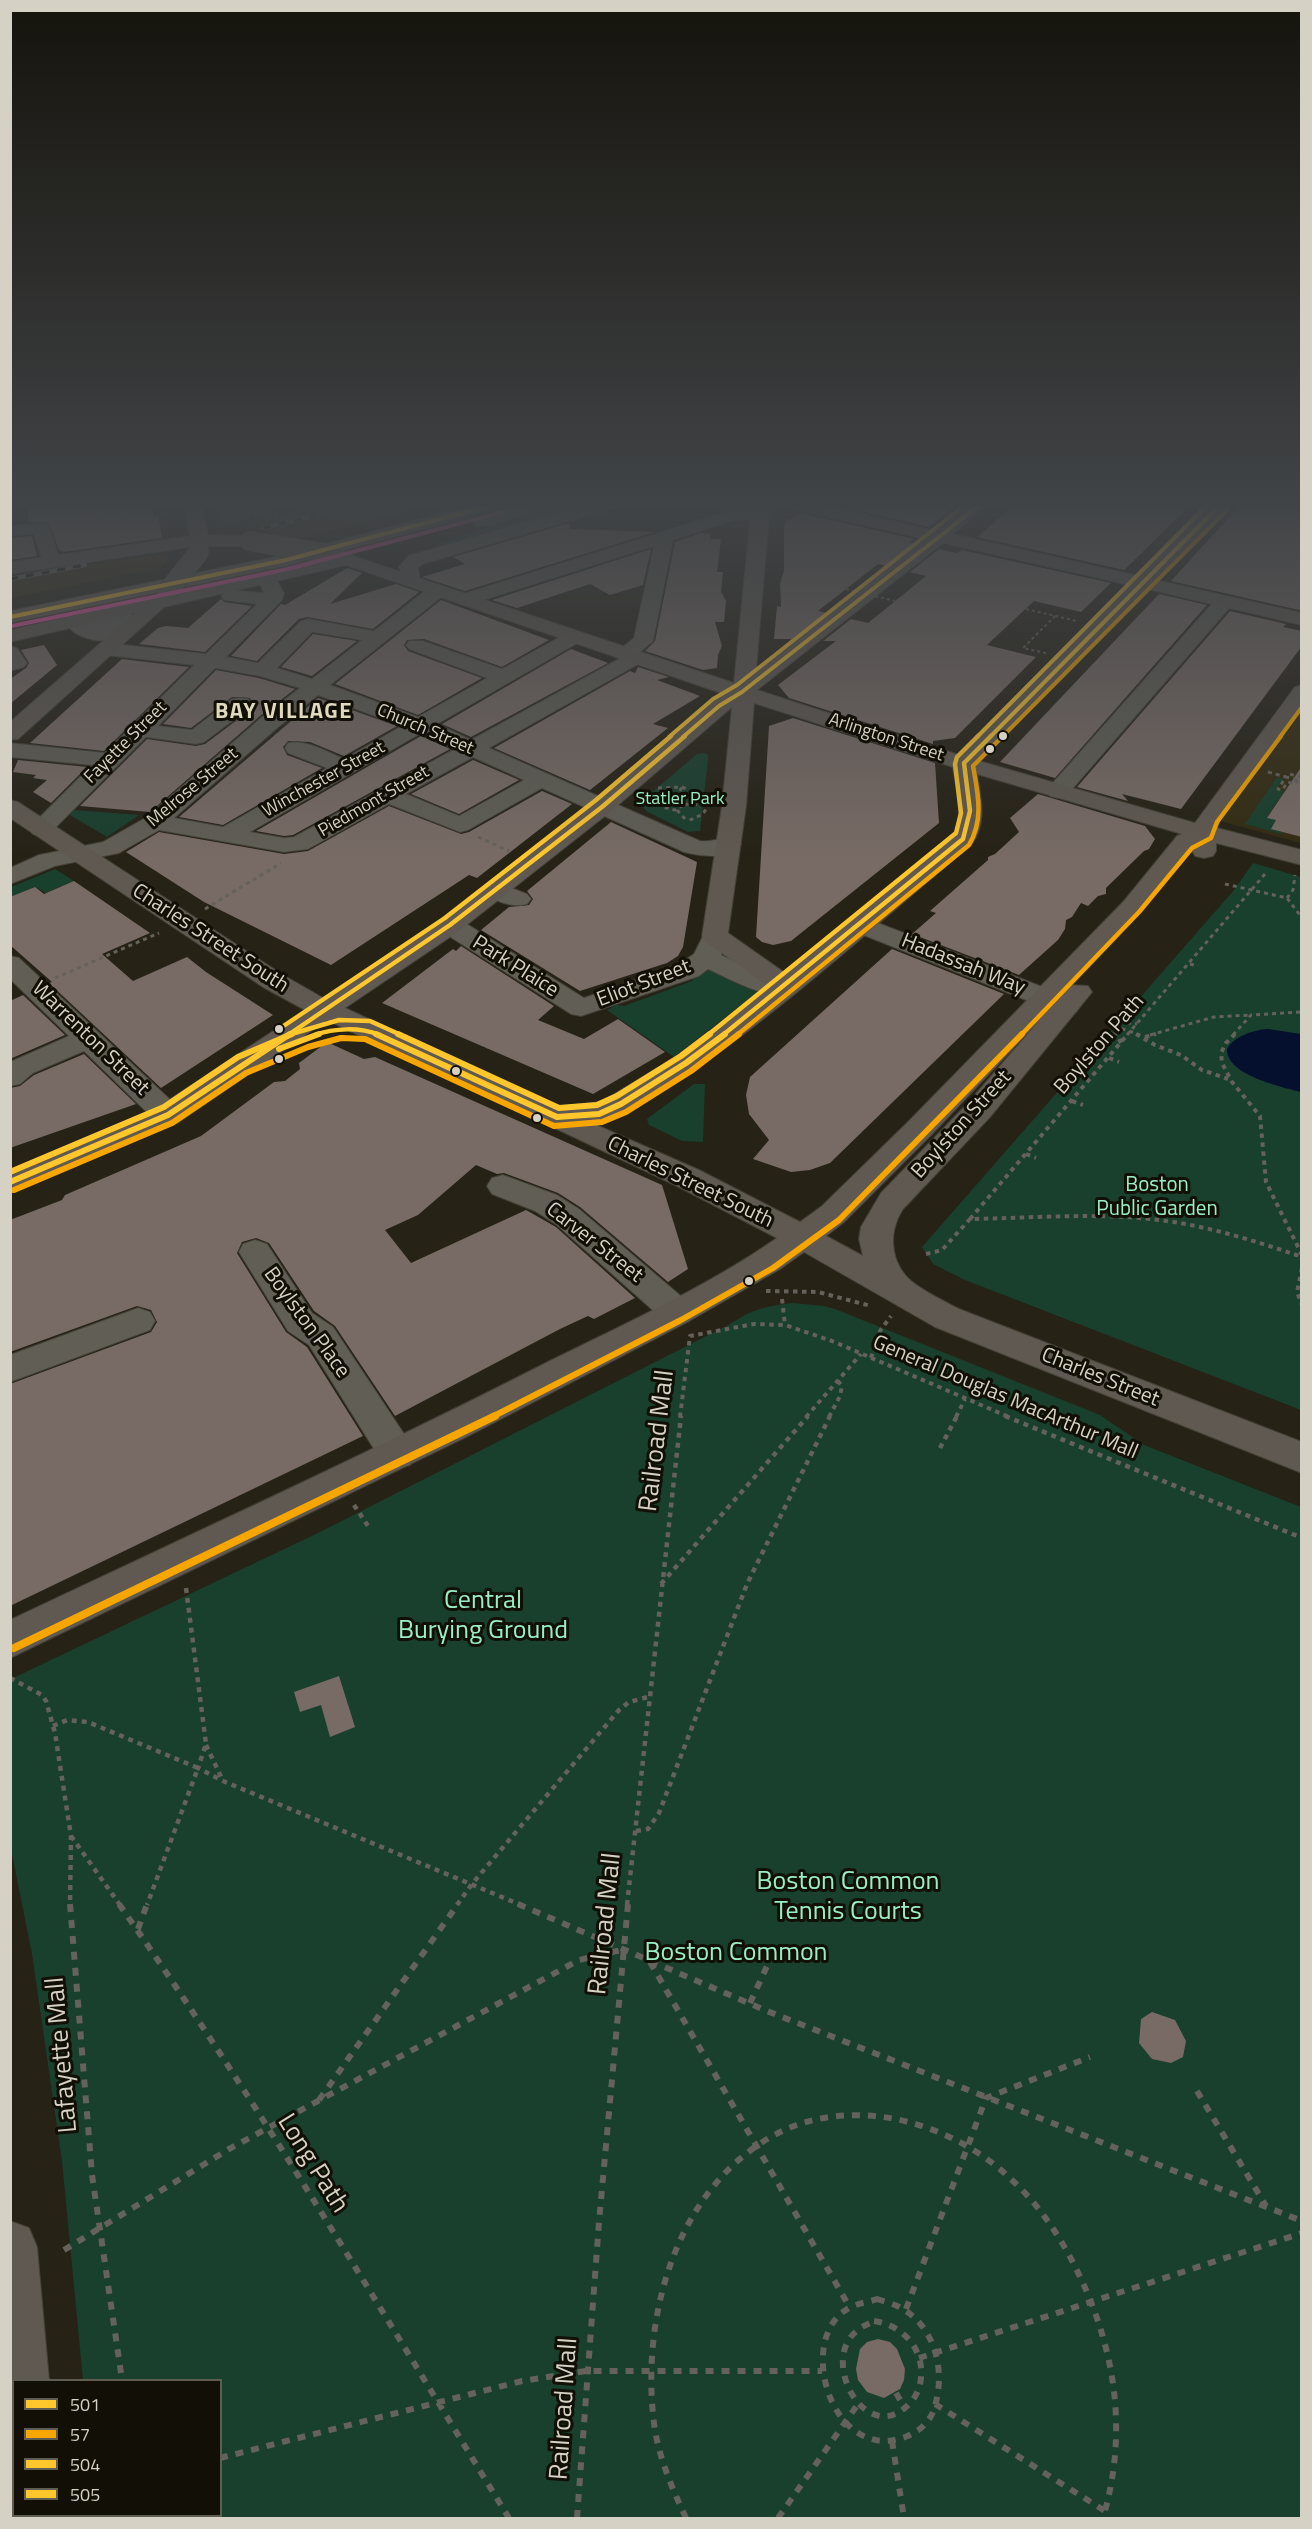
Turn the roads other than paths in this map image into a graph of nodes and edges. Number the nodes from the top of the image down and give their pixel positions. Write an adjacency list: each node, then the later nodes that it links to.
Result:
1 (63, 621): 12 (highway)
2 (69, 621): 12 (main road)
3 (138, 621): 16 (main road)
4 (250, 621): 18 (street, Fayette Street)
5 (392, 621): 13 (street, Melrose Street)
6 (528, 621): 14 (main road, Arlington Street)
7 (647, 621): 17 (street, Piedmont Street)
8 (751, 621): 24 (main road)
9 (832, 621): 24 (main road)
10 (1105, 621): 35 (main road)
11 (1207, 621): 38 (street)
12 (12, 635): 16 (main road); 19 (street)
13 (377, 637): 20 (street); 22 (street, Melrose Street)
14 (574, 637): 17 (main road, Arlington Street); 21 (street, Winchester Street)
15 (416, 645): 21 (street)
16 (106, 650): 18 (street, Church Street); 28 (main road)
17 (630, 656): 24 (main road, Arlington Street); 32 (street, Piedmont Street)
18 (210, 660): 20 (street, Church Street); 25 (street, Fayette Street)
19 (10, 665)
20 (263, 670): 22 (street, Church Street)
21 (503, 677): 26 (street, Winchester Street)
22 (315, 686): 26 (street, Church Street); 42 (street, Melrose Street)
23 (1302, 691): 44 (main road, Boylston Street)
24 (742, 692): 29 (main road); 30 (main road); 35 (main road, Arlington Street)
25 (173, 696): 27 (street, Fayette Street); 27 (street)
26 (420, 725): 32 (street, Church Street); 36 (street, Winchester Street)
27 (139, 730): 34 (street, Fayette Street)
28 (10, 734)
29 (678, 742): 30 (main road); 41 (main road)
30 (724, 742): 46 (main road)
31 (296, 748): 36 (street)
32 (470, 748): 37 (street, Church Street); 39 (street, Piedmont Street)
33 (10, 750): 34 (street)
34 (108, 760): 43 (street, Fayette Street)
35 (964, 763): 38 (main road, Arlington Street); 50 (main road)
36 (344, 767): 45 (street, Winchester Street)
37 (540, 780): 39 (street); 41 (street, Church Street)
38 (1058, 791): 44 (main road, Arlington Street)
39 (388, 795): 45 (street, Piedmont Street)
40 (10, 807): 43 (main road, Charles Street South)
41 (602, 807): 46 (street, Church Street); 51 (main road)
42 (155, 822): 45 (street); 47 (street, Melrose Street)
43 (41, 829): 47 (main road, Charles Street South)
44 (1204, 832): 48 (main road, Arlington Street); 56 (main road, Boylston Street)
45 (230, 833)
46 (729, 844): 52 (main road)
47 (80, 854): 49 (street); 58 (main road, Charles Street South)
48 (1299, 865)
49 (13, 873)
50 (860, 924): 55 (main road); 56 (street, Hadassah Way)
51 (450, 925): 53 (main road); 57 (street, Park Plaice)
52 (699, 954): 55 (street); 57 (street, Eliot Street)
53 (391, 963): 58 (main road); 59 (main road)
54 (10, 964): 60 (street, Warrenton Street)
55 (785, 987): 64 (main road)
56 (1055, 1001): 67 (main road, Boylston Street); 69 (main road, Boylston Street)
57 (581, 1008)
58 (324, 1009): 59 (main road, Charles Street South); 61 (main road)
59 (367, 1030): 61 (main road); 64 (main road, Charles Street South)
60 (88, 1038): 62 (street); 63 (street, Warrenton Street)
61 (242, 1065): 63 (main road)
62 (10, 1077)
63 (168, 1115): 65 (main road)
64 (558, 1117): 67 (main road, Charles Street South)
65 (10, 1182)
66 (503, 1186): 71 (street, Carver Street)
67 (801, 1238): 69 (main road, Charles Street South); 71 (main road, Boylston Street)
68 (255, 1251): 73 (street, Boylston Place)
69 (890, 1305): 74 (main road, Charles Street)
70 (138, 1321): 72 (street)
71 (684, 1324): 73 (main road, Boylston Street)
72 (10, 1369)
73 (397, 1454): 75 (main road, Boylston Street)
74 (1302, 1458)
75 (10, 1640)
76 (10, 2247): 77 (main road)
77 (21, 2379)

